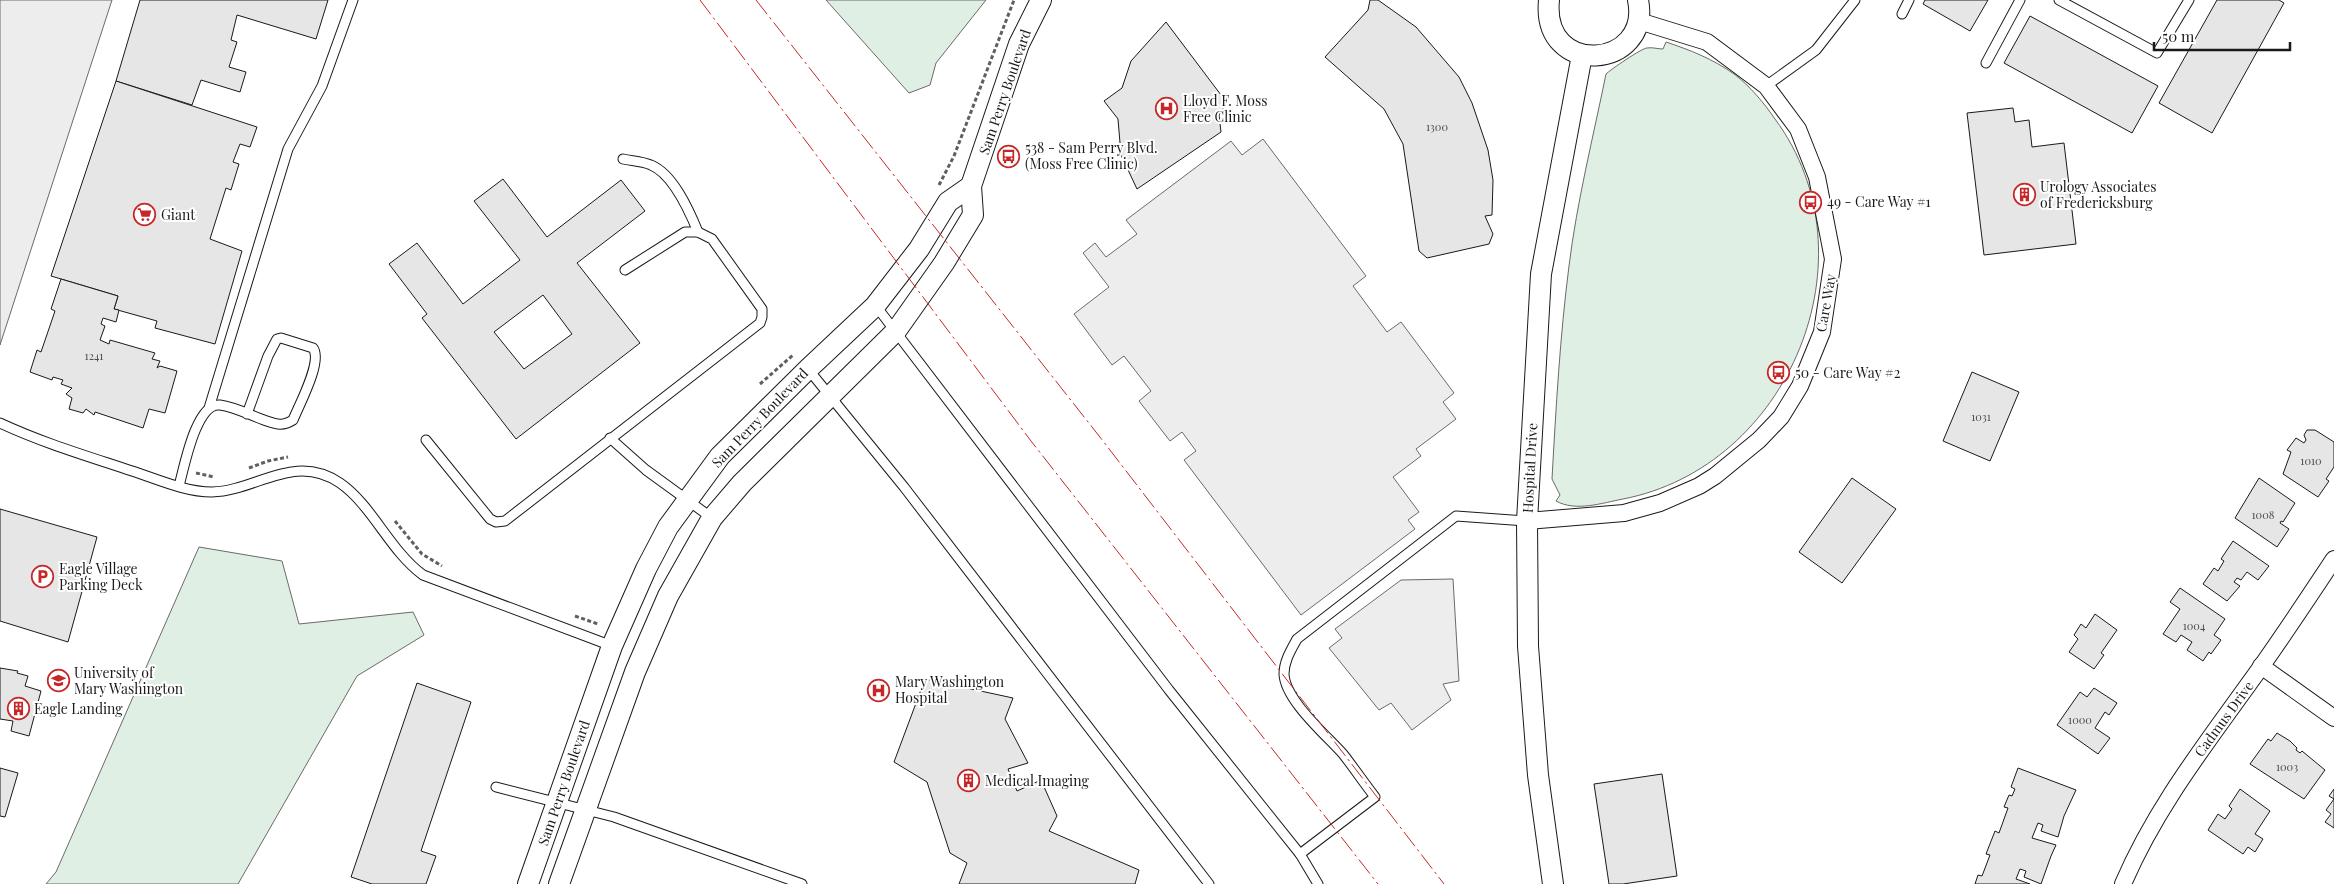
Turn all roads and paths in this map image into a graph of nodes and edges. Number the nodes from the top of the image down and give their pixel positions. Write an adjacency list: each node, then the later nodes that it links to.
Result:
1 (353, 0): 27 (lane)
2 (1014, 0): 18 (path)
3 (1041, 0): 17 (street, Sam Perry Boulevard)
4 (1549, 0): 13 (street)
5 (1638, 0): 12 (street)
6 (1855, 0): 15 (lane)
7 (1909, 0): 11 (lane)
8 (2020, 0): 14 (lane)
9 (2059, 0): 10 (lane)
10 (2188, 0)
11 (1902, 14)
12 (1638, 21): 13 (street); 15 (street, Care Way)
13 (1582, 55): 35 (street, Hospital Drive)
14 (1986, 63)
15 (1766, 86): 35 (street, Care Way)
16 (623, 159): 19 (lane)
17 (971, 186): 21 (street, Sam Perry Boulevard); 22 (street, Sam Perry Boulevard)
18 (938, 188)
19 (698, 232): 20 (lane); 30 (lane)
20 (625, 270)
21 (875, 306): 22 (lane); 24 (street, Sam Perry Boulevard)
22 (896, 331): 26 (street, Sam Perry Boulevard); 43 (lane)
23 (797, 352): 25 (path)
24 (808, 368): 26 (lane); 33 (street, Sam Perry Boulevard)
25 (760, 384)
26 (829, 395): 34 (street, Sam Perry Boulevard); 47 (lane)
27 (209, 408): 28 (lane); 32 (lane)
28 (247, 414): 28 (lane)
29 (0, 423): 32 (lane)
30 (610, 438): 31 (lane); 33 (lane)
31 (426, 440)
32 (179, 486): 37 (lane)
33 (687, 502): 34 (lane); 37 (street, Sam Perry Boulevard)
34 (712, 518): 42 (street, Sam Perry Boulevard)
35 (1527, 521): 43 (lane); 49 (street, Hospital Drive)
36 (2334, 559): 38 (street, Cadmus Drive)
37 (612, 646): 41 (street, Sam Perry Boulevard)
38 (2261, 666): 39 (street); 50 (street, Cadmus Drive)
39 (2334, 718)
40 (496, 787): 41 (lane)
41 (558, 802): 42 (lane); 44 (street, Sam Perry Boulevard)
42 (585, 810): 45 (street, Sam Perry Boulevard); 46 (lane)
43 (1300, 854): 48 (lane)
44 (528, 884)
45 (559, 884)
46 (802, 884)
47 (1209, 884)
48 (1318, 884)
49 (1553, 884)
50 (2123, 884)

